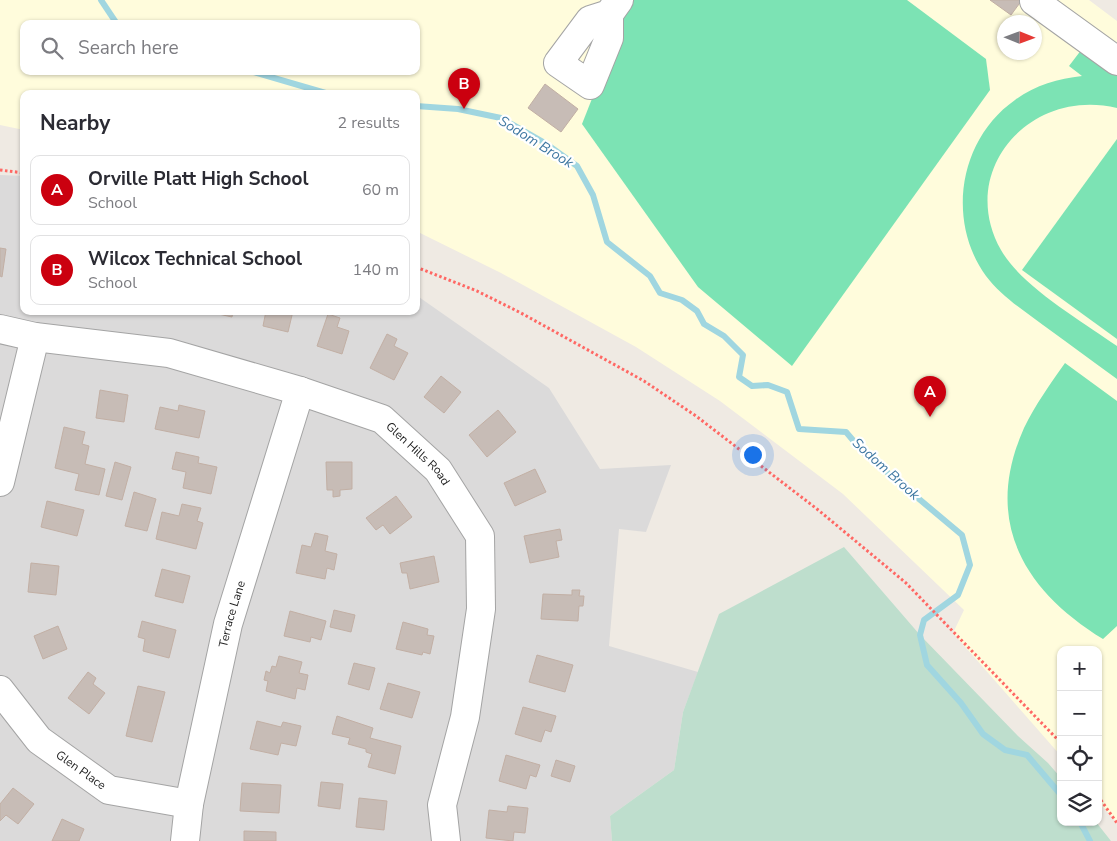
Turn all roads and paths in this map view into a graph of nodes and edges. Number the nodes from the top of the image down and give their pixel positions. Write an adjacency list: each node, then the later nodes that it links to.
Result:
1 (1034, 1): 2 (street)
2 (1117, 61)
3 (0, 170): 4 (path)
4 (20, 172)
5 (420, 269): 11 (path)
6 (0, 329): 7 (street, Glen Hills Road)
7 (35, 336): 8 (street, Glen Hills Road); 9 (street)
8 (300, 391): 13 (street, Terrace Lane); 16 (street, Glen Hills Road)
9 (0, 482)
10 (0, 690): 13 (street, Glen Place)
11 (1057, 739)
12 (1102, 802): 14 (path)
13 (189, 804): 15 (street, Terrace Lane)
14 (1117, 823)
15 (185, 841)
16 (446, 841)

